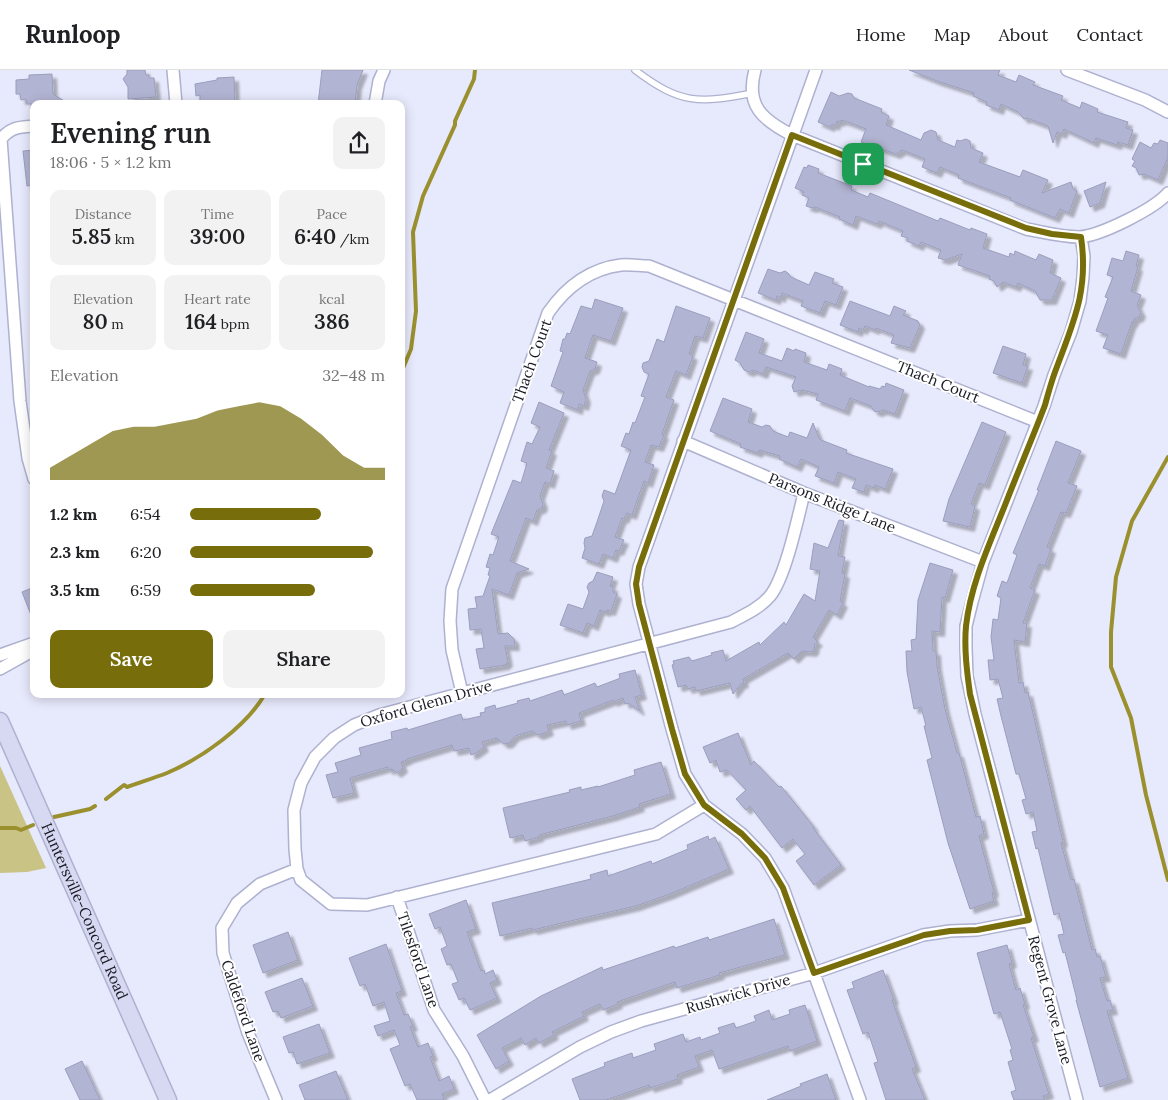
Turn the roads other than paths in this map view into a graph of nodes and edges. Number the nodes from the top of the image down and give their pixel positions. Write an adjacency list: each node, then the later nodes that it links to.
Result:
1 (173, 70): 8 (street)
2 (384, 70): 9 (street)
3 (635, 70): 7 (lane)
4 (755, 70): 7 (street)
5 (816, 70): 12 (street)
6 (1067, 70): 10 (street)
7 (753, 93): 12 (street)
8 (176, 100)
9 (376, 100)
10 (1168, 112)
11 (30, 126): 18 (street)
12 (792, 135): 14 (street); 15 (street)
13 (1168, 193): 14 (street)
14 (1081, 237): 16 (street, Regent Grove Lane)
15 (733, 299): 16 (street, Thach Court); 17 (street); 26 (street, Thach Court)
16 (1038, 422): 20 (street, Regent Grove Lane)
17 (683, 441): 19 (street, Parsons Ridge Lane); 22 (street)
18 (30, 465)
19 (804, 493): 20 (street, Parsons Ridge Lane); 22 (street, Oxford Glenn Drive)
20 (982, 562): 31 (street, Regent Grove Lane)
21 (30, 644): 24 (street)
22 (649, 644): 26 (street, Oxford Glenn Drive); 28 (street)
23 (30, 652): 25 (street)
24 (0, 655)
25 (0, 669)
26 (462, 693): 29 (street, Oxford Glenn Drive)
27 (0, 721): 33 (main road, Huntersville-Concord Road)
28 (704, 805): 30 (street); 32 (street)
29 (297, 869): 30 (street); 34 (street, Caldeford Lane)
30 (397, 897): 35 (street, Tilesford Lane)
31 (1029, 920): 32 (street, Rushwick Drive); 38 (street, Regent Grove Lane)
32 (814, 973): 36 (street, Rushwick Drive); 37 (street)
33 (168, 1100)
34 (276, 1100)
35 (484, 1100)
36 (490, 1100)
37 (860, 1100)
38 (1077, 1100)

